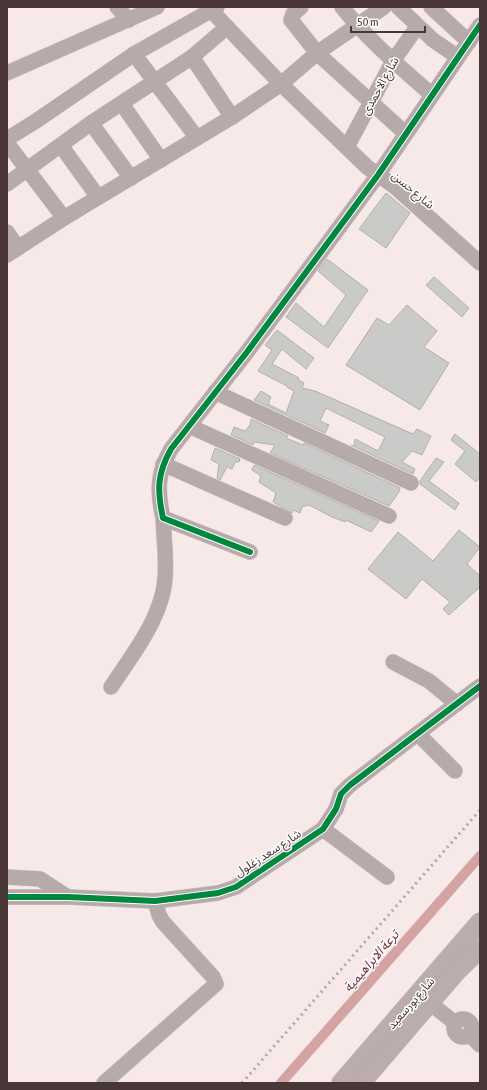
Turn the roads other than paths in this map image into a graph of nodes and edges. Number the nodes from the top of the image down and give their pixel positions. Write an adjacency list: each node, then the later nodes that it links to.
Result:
1 (117, 7): 9 (street)
2 (157, 7): 9 (street)
3 (301, 7): 15 (street)
4 (342, 7): 10 (street)
5 (384, 7): 10 (street)
6 (398, 7): 12 (street)
7 (431, 7): 14 (street)
8 (212, 8): 13 (street, شارع حسن); 16 (street)
9 (129, 20): 20 (street)
10 (356, 25): 15 (street); 19 (street)
11 (480, 25): 14 (street)
12 (417, 27): 18 (street); 19 (street, شارع الاحمدى)
13 (227, 28): 17 (street); 22 (street, شارع حسن)
14 (469, 42): 18 (street)
15 (317, 53): 22 (street); 24 (street)
16 (134, 54): 21 (street); 30 (street)
17 (192, 57): 21 (street); 26 (street)
18 (458, 57): 23 (street)
19 (393, 61): 23 (street); 24 (street, شارع الاحمدى)
20 (7, 72)
21 (156, 82): 25 (street); 29 (street)
22 (281, 84): 26 (street); 33 (street, شارع حسن)
23 (432, 95): 28 (street)
24 (371, 102): 28 (street); 33 (street, شارع الاحمدى)
25 (122, 104): 27 (street); 34 (street)
26 (232, 117): 29 (street)
27 (91, 124): 32 (street); 37 (street)
28 (405, 132): 36 (street)
29 (197, 138): 34 (street)
30 (7, 139)
31 (7, 143): 35 (street)
32 (62, 147): 35 (street); 39 (street)
33 (347, 147): 36 (street, شارع حسن)
34 (160, 160): 37 (street)
35 (28, 170): 38 (street); 40 (street)
36 (378, 176): 43 (street, شارع حسن); 44 (street)
37 (131, 178): 39 (street)
38 (7, 184)
39 (98, 197): 40 (street)
40 (64, 218): 42 (street)
41 (7, 232): 42 (street)
42 (12, 251)
43 (480, 263)
44 (215, 392): 45 (street); 47 (street)
45 (189, 426): 46 (street); 48 (street)
46 (163, 464): 49 (street); 50 (street)
47 (411, 483)
48 (389, 516)
49 (163, 518): 51 (street); 54 (street)
50 (285, 518)
51 (250, 552)
52 (393, 662): 55 (street)
53 (480, 686): 55 (street, شارع سعد زغلول)
54 (111, 687)
55 (457, 704): 56 (street, شارع سعد زغلول)
56 (418, 734): 57 (street); 58 (street, شارع سعد زغلول)
57 (455, 771)
58 (324, 829): 60 (street); 63 (street, شارع سعد زغلول)
59 (7, 877): 62 (street)
60 (387, 877)
61 (7, 897): 62 (street, شارع سعد زغلول)
62 (68, 897): 63 (street, شارع سعد زغلول)
63 (155, 901): 68 (street)
64 (480, 922): 69 (main road, شارع بورسعيد)
65 (480, 949): 66 (main road, شارع بورسعيد)
66 (430, 1003): 67 (street); 70 (main road, شارع بورسعيد)
67 (480, 1045)
68 (104, 1083)
69 (341, 1083)
70 (361, 1083)

